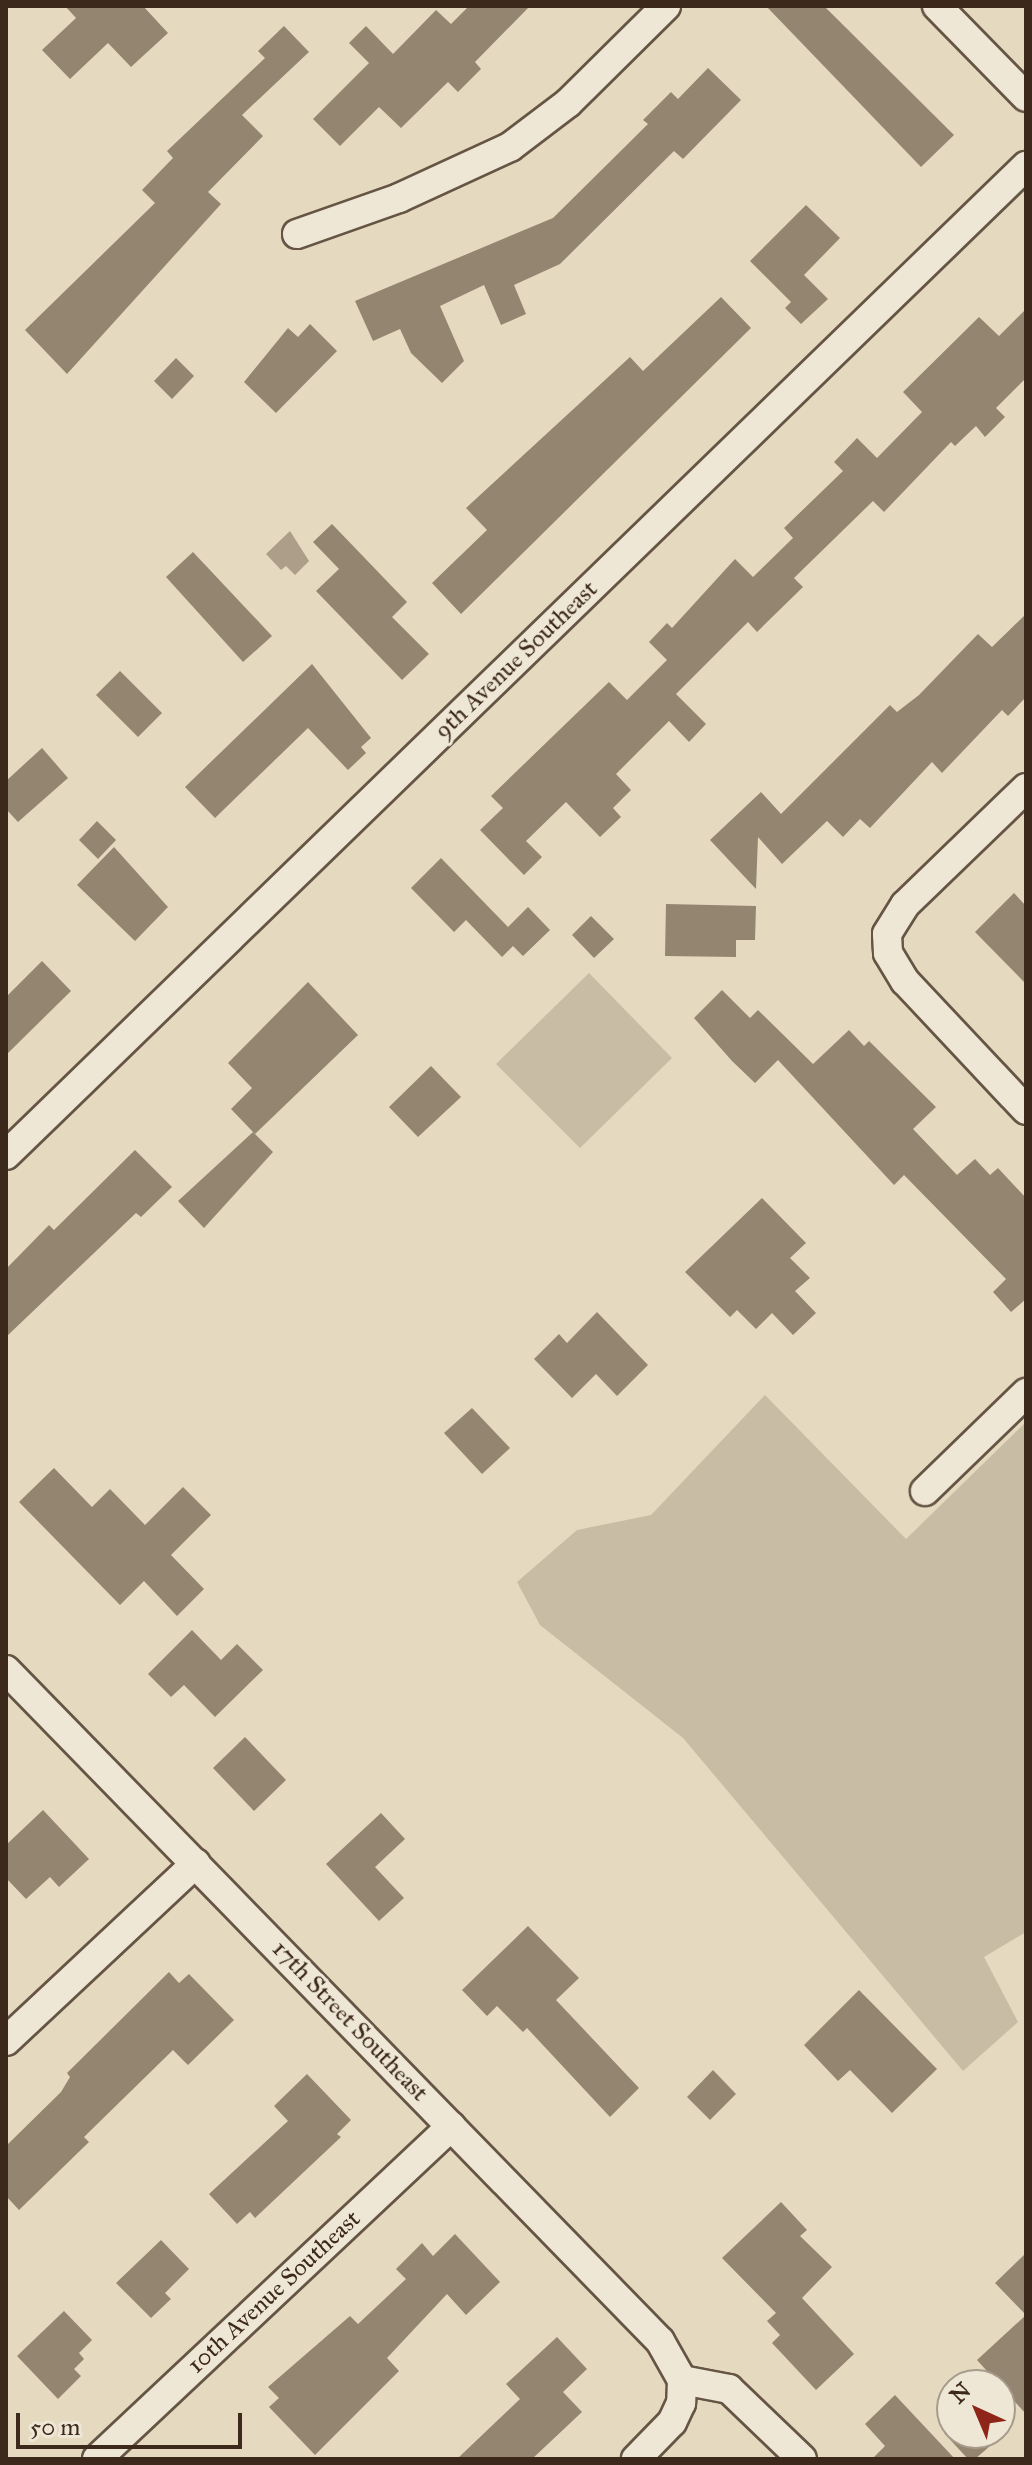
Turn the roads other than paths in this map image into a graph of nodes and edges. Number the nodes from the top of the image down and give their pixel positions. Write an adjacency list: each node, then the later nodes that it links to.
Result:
1 (666, 6): 5 (street)
2 (937, 6): 3 (street)
3 (1026, 97)
4 (1026, 166): 8 (street, 9th Avenue Southeast)
5 (297, 234)
6 (1026, 788): 7 (street)
7 (1026, 1110)
8 (6, 1155)
9 (1026, 1393): 10 (street)
10 (925, 1491)
11 (6, 1670): 12 (street, 17th Street Southeast)
12 (196, 1863): 13 (street); 14 (street, 17th Street Southeast)
13 (6, 2041)
14 (451, 2126): 15 (street, 17th Street Southeast); 17 (street, 10th Avenue Southeast)
15 (682, 2380): 16 (street); 18 (street)
16 (645, 2450)
17 (97, 2459)
18 (802, 2459)

